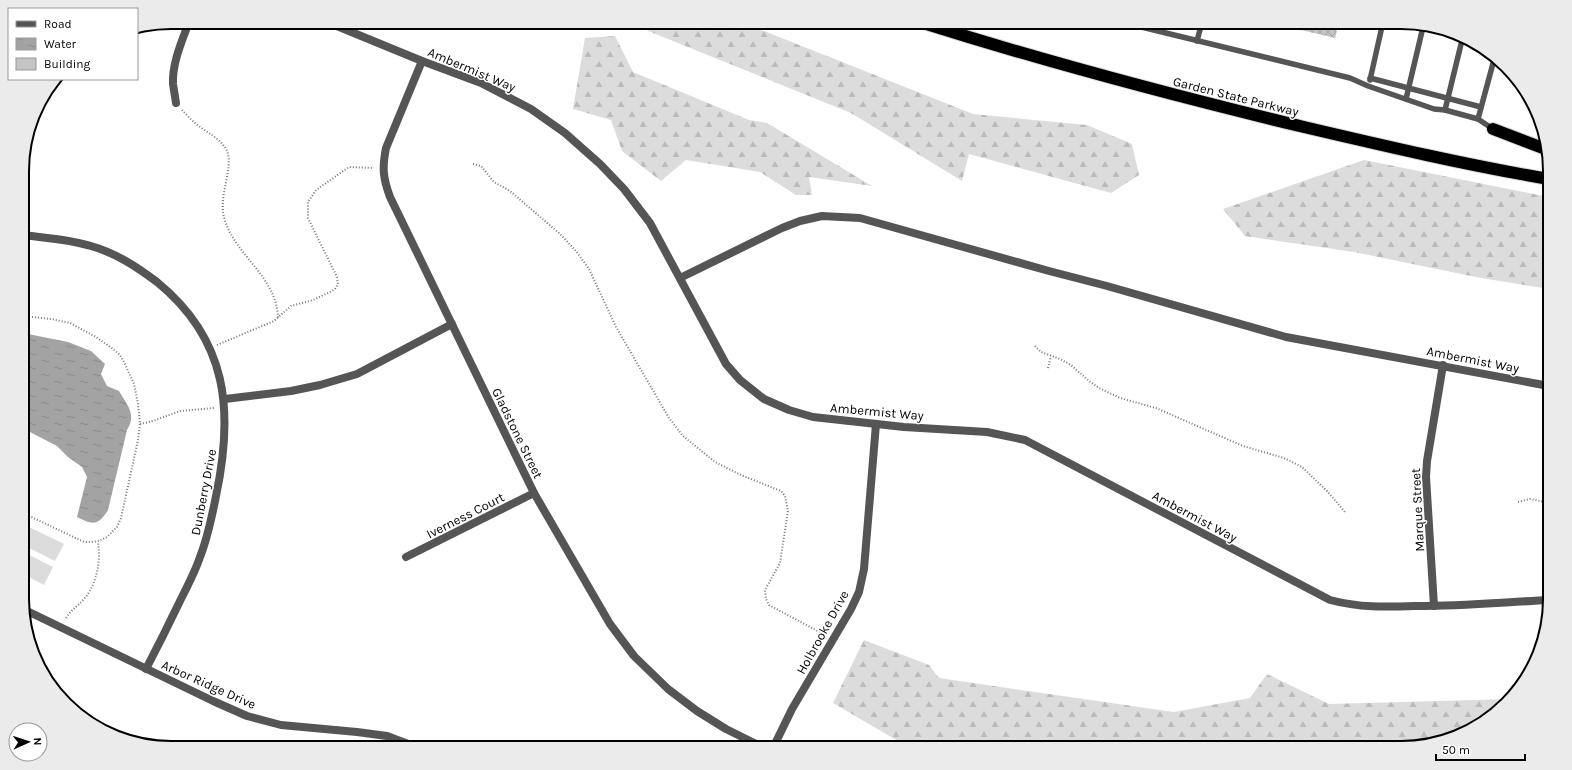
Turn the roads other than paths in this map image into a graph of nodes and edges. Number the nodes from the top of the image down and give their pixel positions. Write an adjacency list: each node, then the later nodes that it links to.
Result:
1 (186, 29): 17 (street)
2 (345, 29): 10 (street, Ambermist Way)
3 (943, 29): 23 (highway, Garden State Parkway)
4 (1149, 29): 8 (lane)
5 (1200, 29): 8 (lane)
6 (1381, 29): 12 (lane)
7 (1422, 31): 14 (lane)
8 (1197, 41): 13 (lane)
9 (1461, 43): 15 (lane)
10 (422, 61): 25 (street, Ambermist Way); 26 (street, Gladstone Street)
11 (1493, 63): 18 (lane)
12 (1370, 78): 13 (lane); 14 (lane)
13 (1368, 86): 16 (lane)
14 (1408, 88): 15 (lane); 16 (lane)
15 (1448, 98): 18 (lane); 19 (lane)
16 (1406, 99): 19 (lane)
17 (176, 103)
18 (1482, 107): 20 (lane)
19 (1445, 110): 20 (lane)
20 (1478, 119): 21 (lane)
21 (1493, 129): 22 (highway)
22 (1541, 147)
23 (1543, 178)
24 (29, 237): 29 (street, Dunberry Drive)
25 (680, 278): 27 (street, Ambermist Way); 30 (street, Ambermist Way)
26 (452, 324): 29 (street); 31 (street, Gladstone Street)
27 (1443, 365): 28 (street, Ambermist Way); 34 (street, Marque Street)
28 (1543, 385)
29 (225, 403): 36 (street, Dunberry Drive)
30 (876, 424): 34 (street, Ambermist Way); 39 (street, Holbrooke Drive)
31 (534, 493): 32 (street, Iverness Court); 38 (street, Gladstone Street)
32 (406, 557)
33 (1543, 600): 34 (street, Ambermist Way)
34 (1434, 606)
35 (29, 612): 36 (street, Arbor Ridge Drive)
36 (146, 669): 37 (street, Arbor Ridge Drive)
37 (400, 741)
38 (750, 741)
39 (776, 741)

